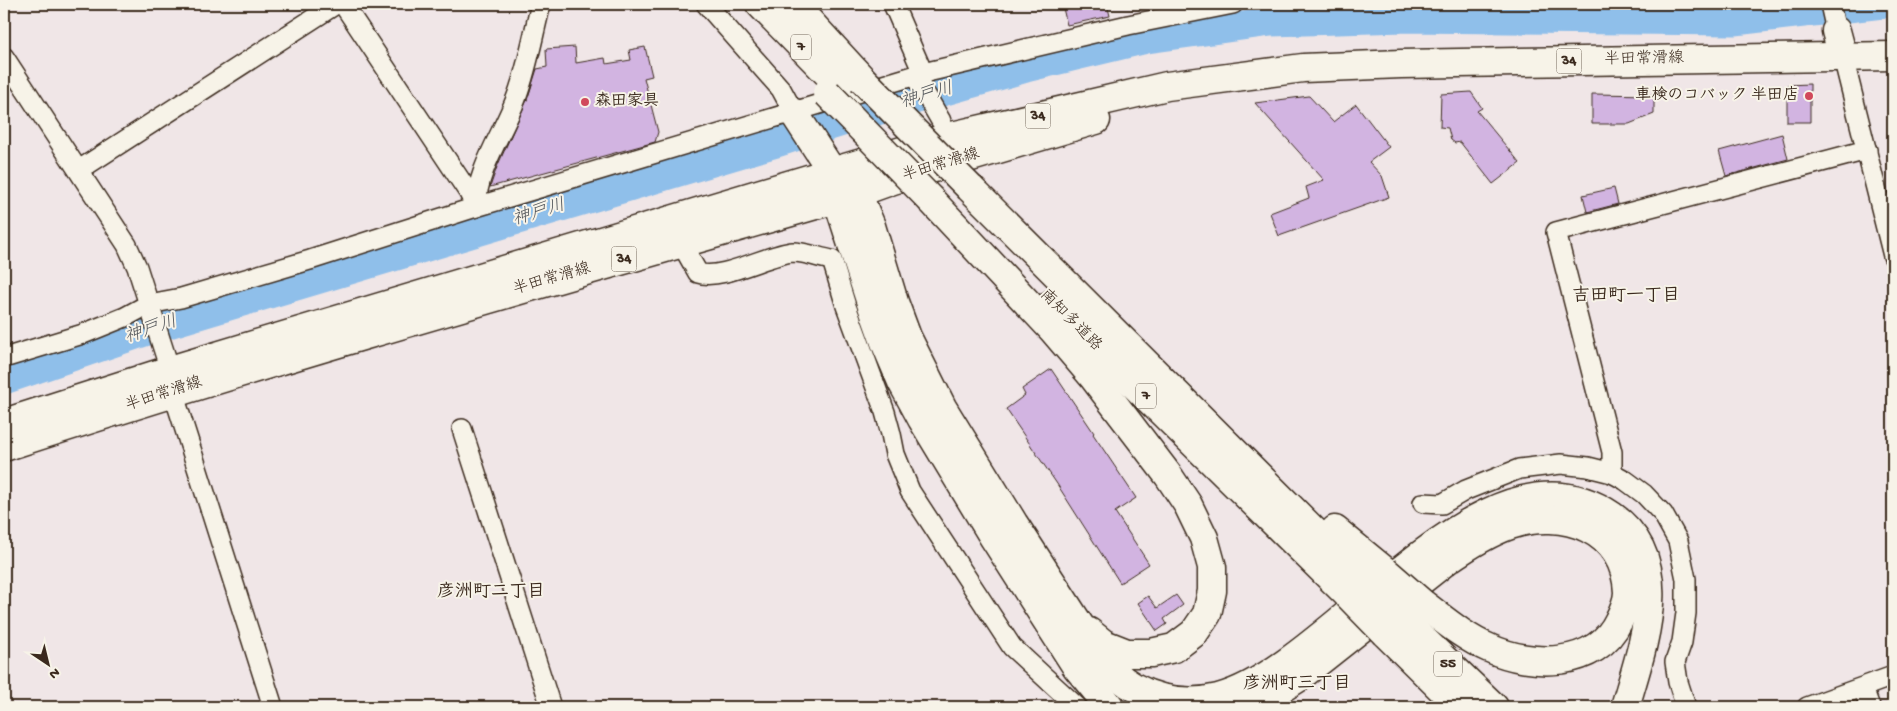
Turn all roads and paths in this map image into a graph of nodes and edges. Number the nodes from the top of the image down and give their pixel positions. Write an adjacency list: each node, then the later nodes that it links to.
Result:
1 (336, 4): 20 (street)
2 (343, 4): 23 (street)
3 (541, 4): 23 (street)
4 (706, 4): 17 (street)
5 (760, 4): 16 (main road, 南知多道路 / 7)
6 (793, 4): 16 (main road, 南知多道路 / 7)
7 (893, 4): 15 (street)
8 (1233, 4): 15 (street)
9 (1830, 4): 10 (street)
10 (1836, 31): 13 (main road)
11 (1893, 56): 13 (main road, 半田常滑線 / 34)
12 (4, 57): 20 (street)
13 (1842, 57): 14 (main road, 半田常滑線 / 34); 19 (street)
14 (1246, 76): 18 (main road, 半田常滑線 / 34); 21 (main road, 半田常滑線 / 34)
15 (919, 78): 17 (street); 18 (street)
16 (844, 87): 22 (main road, 南知多道路 / 7)
17 (794, 113): 21 (main road); 23 (street)
18 (947, 129): 21 (main road, 半田常滑線 / 34)
19 (1867, 150): 25 (street); 32 (street)
20 (79, 170): 26 (street)
21 (838, 180): 24 (main road, 半田常滑線 / 34); 28 (main road, 半田常滑線 / 34); 36 (main road); 39 (main road)
22 (949, 194): 34 (main road, 南知多道路 / 7); 34 (main road, 南知多道路 / 7); 36 (main road)
23 (476, 207): 26 (street)
24 (681, 243): 28 (main road, 半田常滑線 / 34); 39 (street)
25 (1893, 256)
26 (150, 308): 27 (street); 28 (street)
27 (4, 358)
28 (169, 371): 29 (main road, 半田常滑線 / 34); 31 (main road, 半田常滑線 / 34); 40 (street)
29 (4, 423)
30 (462, 429): 41 (street)
31 (4, 447)
32 (1612, 473): 33 (street); 47 (street)
33 (1423, 503)
34 (1366, 583): 35 (main road, 南知多道路 / 7, bridge); 35 (main road, bridge)
35 (1404, 619): 43 (main road); 44 (main road, 55); 45 (main road, 55)
36 (1080, 625): 46 (main road)
37 (1893, 676): 38 (street)
38 (1863, 688): 48 (street); 49 (street)
39 (1093, 700): 42 (main road)
40 (273, 707)
41 (551, 707)
42 (1133, 707)
43 (1252, 707)
44 (1460, 707)
45 (1494, 707)
46 (1625, 707)
47 (1686, 707)
48 (1807, 707)
49 (1870, 707)

